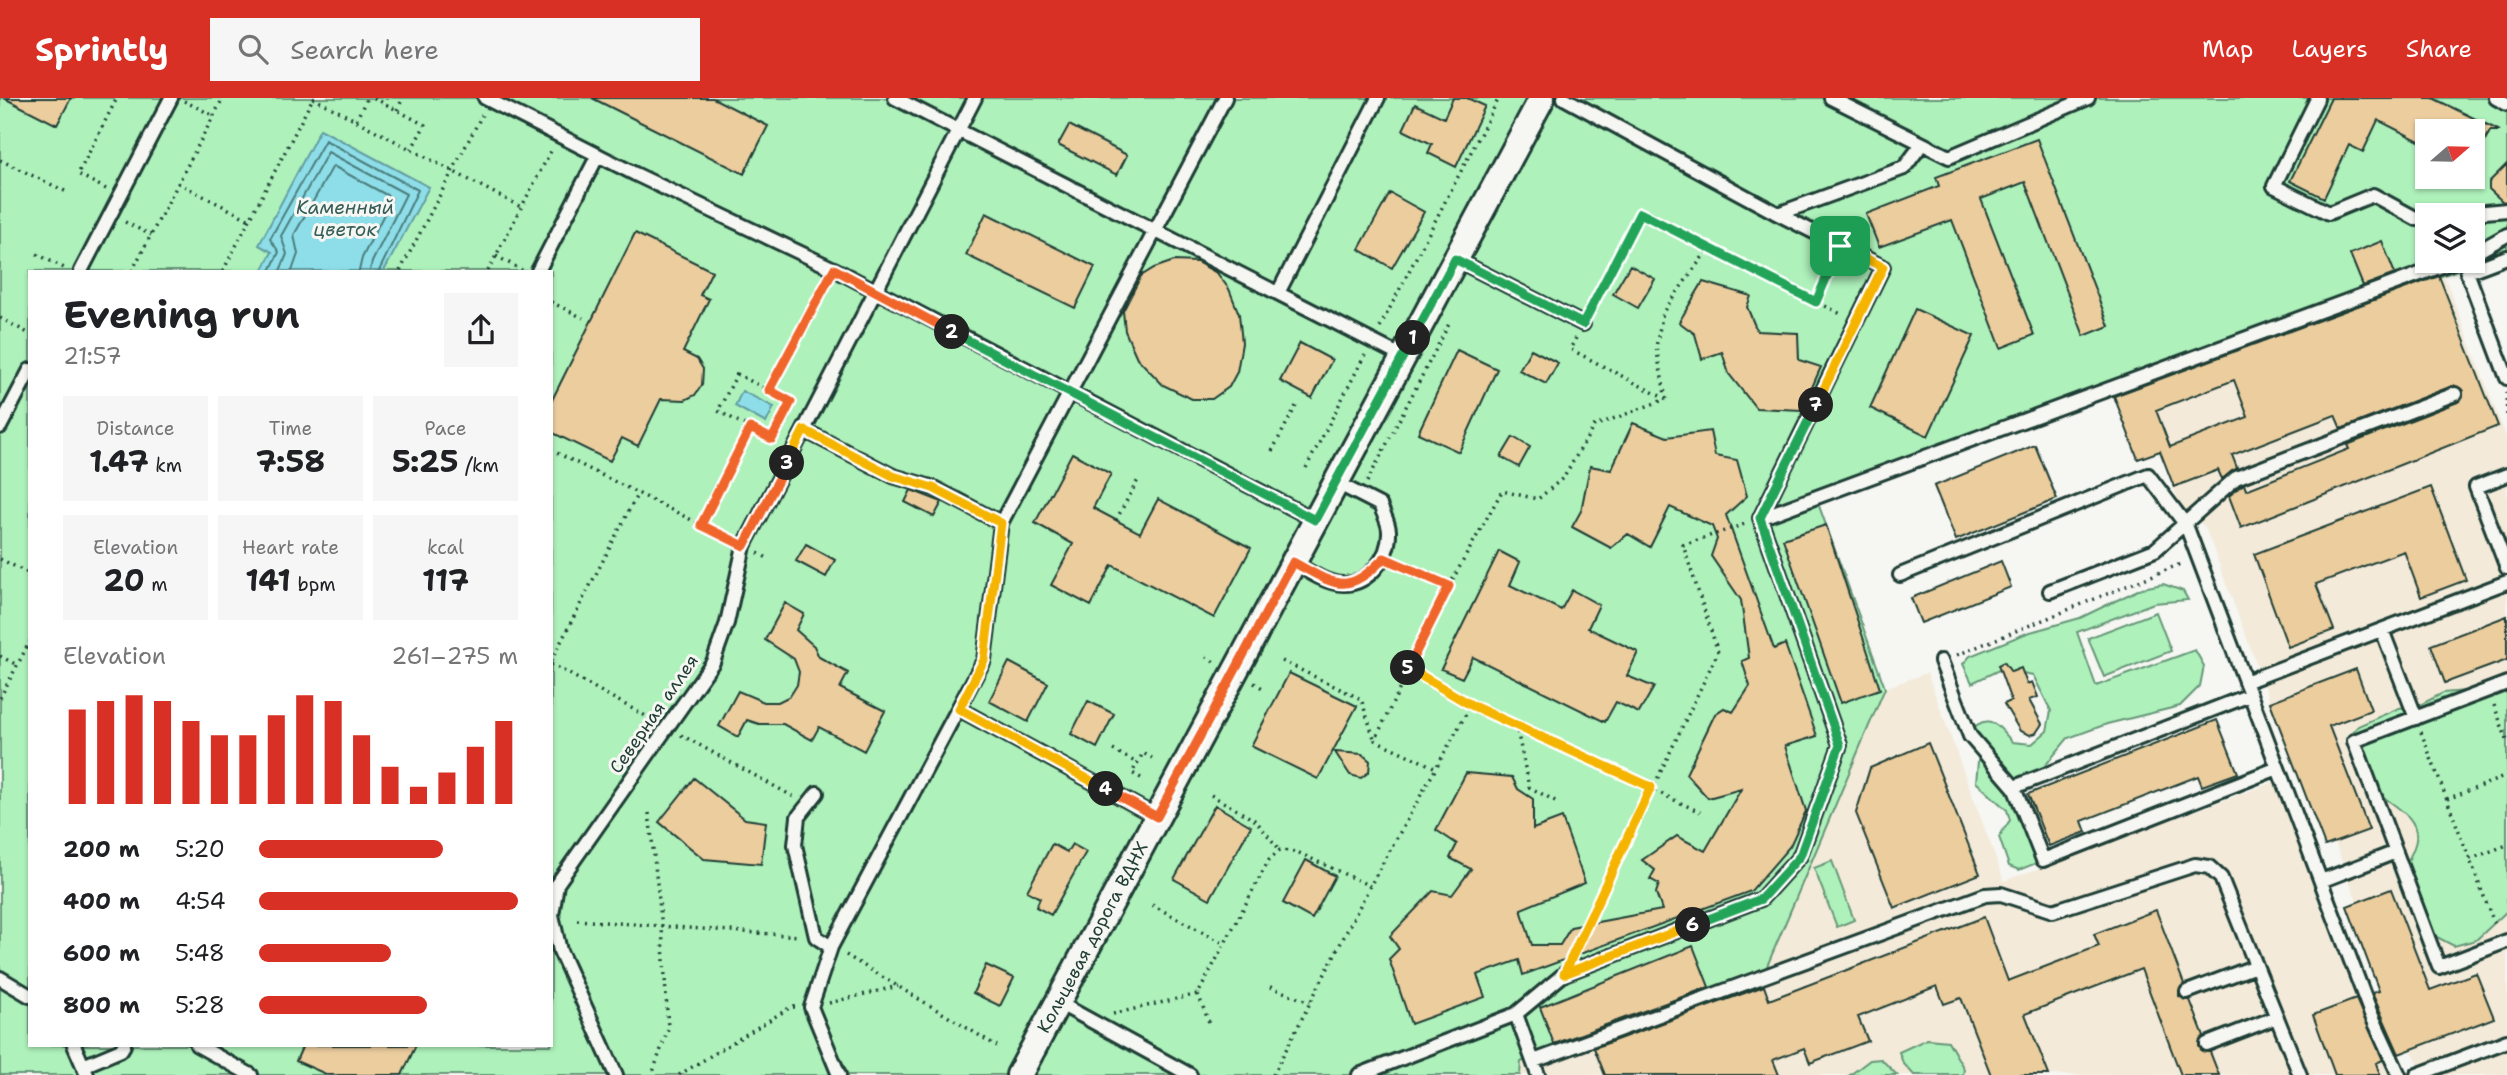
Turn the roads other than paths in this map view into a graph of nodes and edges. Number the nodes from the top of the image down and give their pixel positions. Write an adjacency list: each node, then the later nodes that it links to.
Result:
1 (171, 98): 26 (lane)
2 (895, 98): 14 (lane)
3 (975, 98): 14 (lane, Северная аллея)
4 (1224, 98): 21 (lane)
5 (1378, 98): 30 (lane)
6 (1542, 98): 25 (street, Кольцевая дорога ВДНХ)
7 (1564, 98): 19 (lane)
8 (1831, 98): 15 (lane)
9 (2088, 98): 15 (lane)
10 (2496, 98): 13 (lane)
11 (488, 99): 16 (lane)
12 (2318, 99): 20 (lane)
13 (2507, 104)
14 (958, 130): 21 (lane); 29 (lane, Северная аллея)
15 (1922, 144): 19 (lane)
16 (598, 155): 27 (lane); 29 (lane)
17 (2507, 210): 18 (lane)
18 (2485, 212)
19 (1778, 214): 41 (lane)
20 (2415, 218)
21 (1155, 230): 30 (lane); 35 (lane)
22 (2507, 235): 23 (lane)
23 (2485, 247)
24 (2507, 257): 34 (lane)
25 (1455, 259): 31 (lane); 32 (street, Кольцевая дорога ВДНХ)
26 (82, 270)
27 (539, 270)
28 (2423, 273): 41 (lane)
29 (876, 291): 35 (lane); 38 (lane, Северная аллея)
30 (1278, 293): 32 (lane)
31 (1583, 324)
32 (1403, 357): 40 (street, Кольцевая дорога ВДНХ)
33 (28, 374): 37 (lane)
34 (2507, 379)
35 (1069, 393): 42 (lane); 43 (lane)
36 (2455, 394): 44 (lane)
37 (0, 428)
38 (804, 430): 43 (lane); 63 (lane, Северная аллея)
39 (2507, 475): 46 (lane)
40 (1335, 482): 42 (street, Кольцевая дорога ВДНХ); 45 (lane)
41 (1760, 518): 73 (lane)
42 (1315, 520): 45 (street, Кольцевая дорога ВДНХ)
43 (1001, 523): 55 (lane)
44 (2186, 525): 47 (lane); 49 (lane); 52 (lane)
45 (1293, 562): 60 (street, Кольцевая дорога ВДНХ)
46 (2507, 568)
47 (1900, 575)
48 (2507, 582): 50 (lane)
49 (2049, 591)
50 (2382, 630): 52 (lane); 56 (lane)
51 (1941, 661): 58 (lane)
52 (2245, 682): 54 (lane)
53 (2507, 683): 56 (lane)
54 (2250, 695): 57 (lane); 58 (lane)
55 (959, 709): 60 (lane); 66 (lane)
56 (2416, 718): 61 (lane)
57 (2278, 768): 58 (lane); 62 (lane)
58 (2014, 787)
59 (817, 793): 66 (lane)
60 (1157, 817): 72 (street, Кольцевая дорога ВДНХ)
61 (2396, 852): 62 (lane); 65 (lane)
62 (2321, 881): 90 (lane)
63 (553, 905)
64 (553, 923): 83 (lane, Северная аллея)
65 (2504, 942): 67 (lane)
66 (831, 947): 84 (lane)
67 (2507, 957)
68 (2256, 966): 70 (lane); 74 (lane); 80 (lane)
69 (0, 978): 71 (lane)
70 (2187, 992)
71 (28, 995)
72 (1057, 1002): 85 (street, Кольцевая дорога ВДНХ); 86 (lane)
73 (1516, 1014): 80 (lane); 87 (lane)
74 (2277, 1017): 76 (lane); 89 (lane)
75 (2507, 1041): 91 (lane)
76 (2207, 1044)
77 (75, 1047): 81 (lane)
78 (123, 1047): 81 (lane)
79 (201, 1047): 82 (lane)
80 (1534, 1061): 88 (lane)
81 (85, 1070)
82 (251, 1075)
83 (616, 1075)
84 (839, 1075)
85 (1019, 1075)
86 (1190, 1075)
87 (1359, 1075)
88 (1538, 1075)
89 (2300, 1075)
90 (2399, 1075)
91 (2417, 1075)

